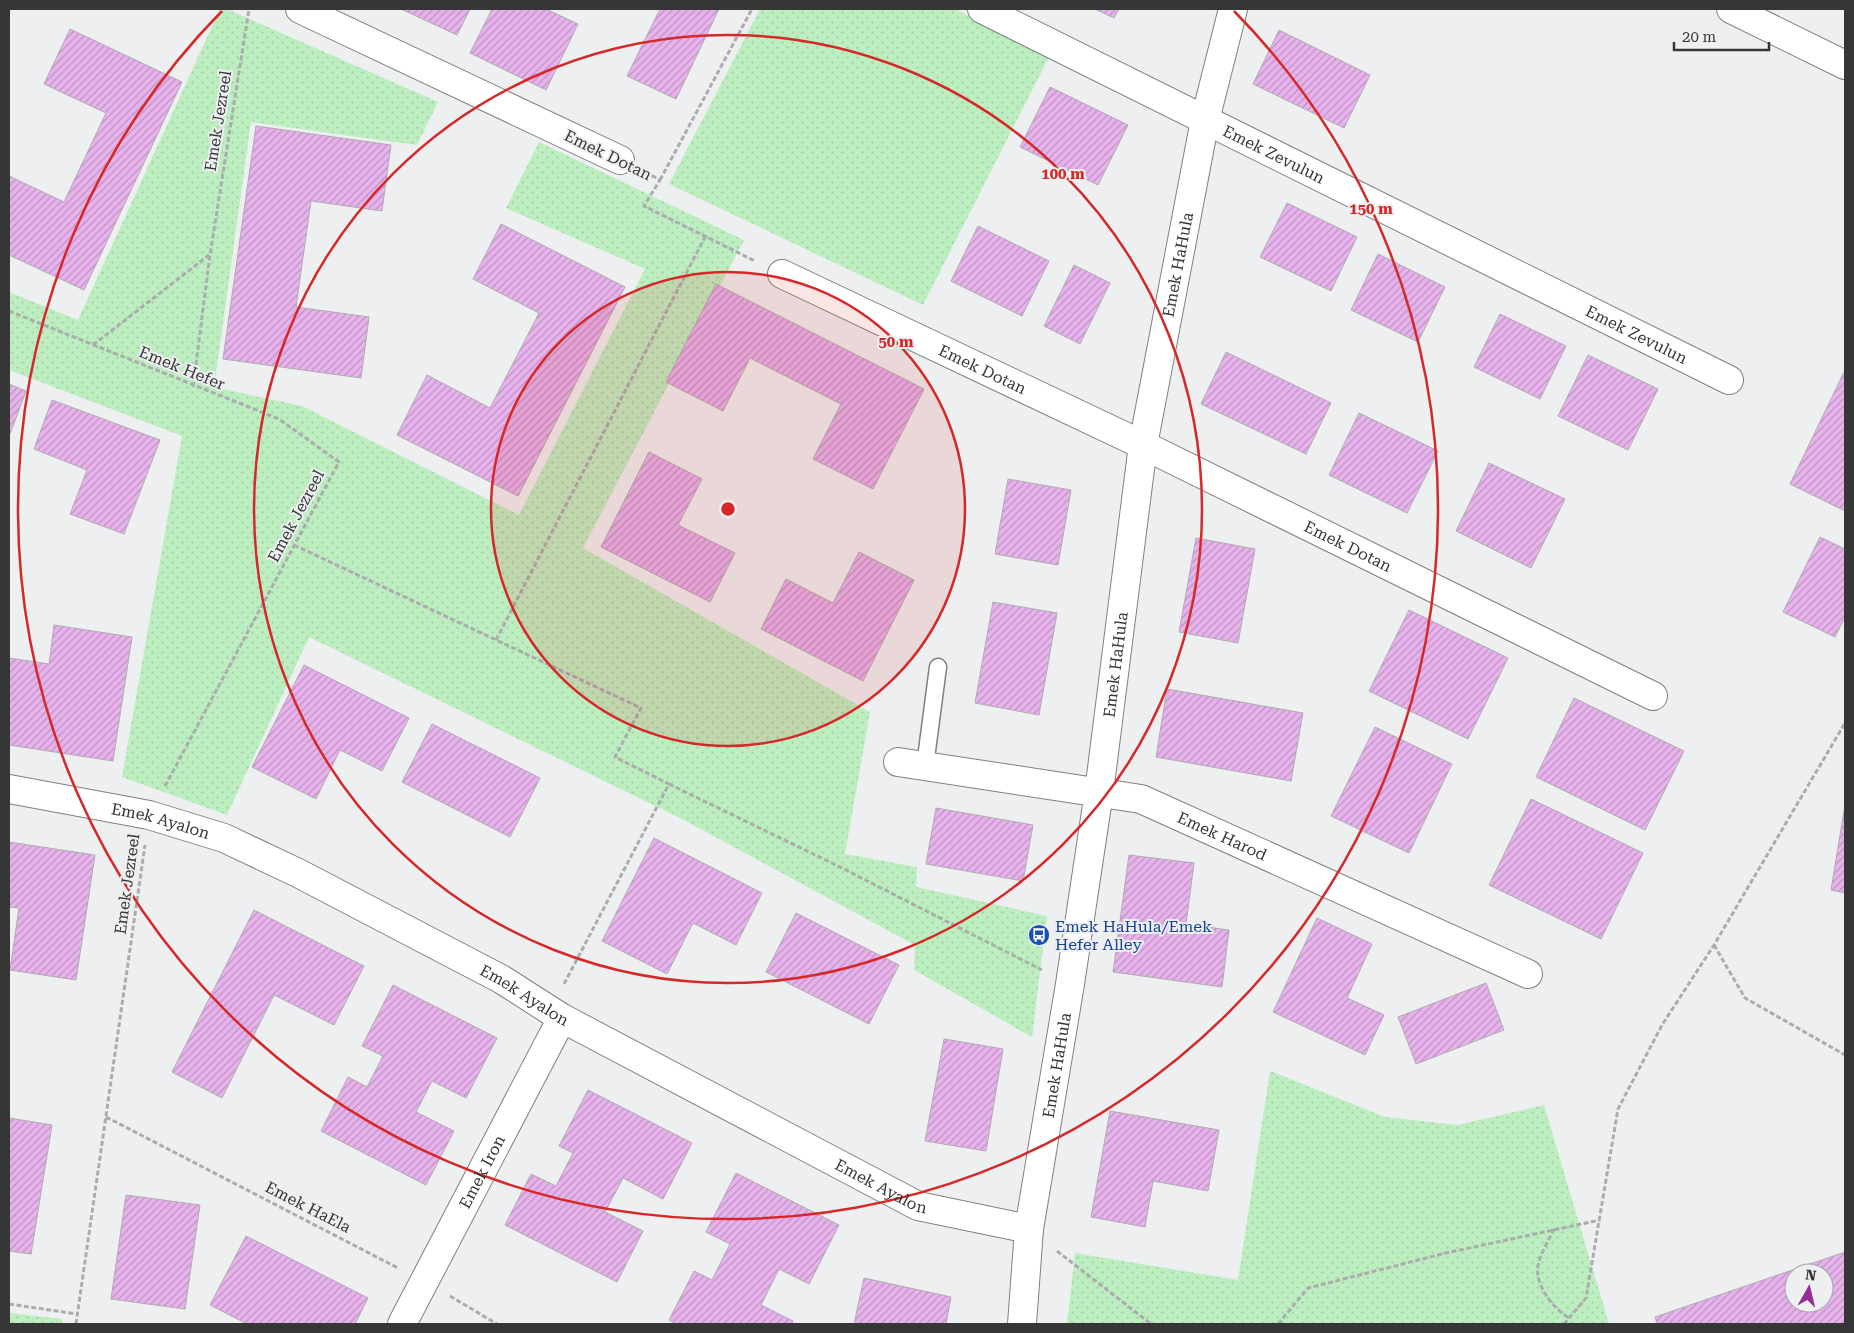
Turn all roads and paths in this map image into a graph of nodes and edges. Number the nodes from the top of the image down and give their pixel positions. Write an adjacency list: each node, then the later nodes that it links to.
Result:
1 (248, 9): 12 (path, Emek Jezreel)
2 (300, 9): 9 (street, Emek Dotan)
3 (752, 9): 10 (path)
4 (982, 9): 8 (street, Emek Zevulun)
5 (1232, 9): 8 (street, Emek HaHula)
6 (1731, 9): 7 (street)
7 (1845, 65)
8 (1205, 120): 16 (street, Emek Zevulun); 18 (street, Emek HaHula)
9 (620, 160): 10 (path, Emek Dotan)
10 (660, 180): 11 (path, Emek Dotan)
11 (705, 237): 13 (path, Emek Dotan); 21 (path)
12 (210, 255): 15 (path); 17 (path, Emek Jezreel)
13 (782, 274): 18 (street, Emek Dotan)
14 (9, 311): 15 (path, Emek Hefer)
15 (93, 345): 17 (path, Emek Hefer)
16 (1728, 380)
17 (193, 386): 19 (path, Emek Hefer)
18 (1143, 445): 23 (street, Emek Dotan); 29 (street, Emek HaHula)
19 (339, 462): 20 (path, Emek Jezreel)
20 (294, 545): 21 (path); 30 (path, Emek Jezreel)
21 (496, 640): 27 (path)
22 (938, 667): 26 (lane)
23 (1652, 696)
24 (1845, 723): 31 (path)
25 (898, 762): 26 (street, Emek Harod)
26 (925, 766): 29 (street, Emek Harod)
27 (669, 784): 33 (path); 34 (path)
28 (9, 789): 30 (street, Emek Ayalon)
29 (1099, 792): 32 (street, Emek Harod); 33 (street, Emek HaHula)
30 (149, 815): 34 (street, Emek Ayalon); 36 (path, Emek Jezreel)
31 (1714, 945): 35 (path); 37 (path)
32 (1528, 974)
33 (1070, 984): 38 (street, Emek HaHula)
34 (556, 1014): 38 (street, Emek Ayalon); 40 (street, Emek Iron)
35 (1845, 1055)
36 (106, 1117): 40 (path, Emek HaEla); 42 (path, Emek Jezreel)
37 (1600, 1220): 39 (path); 43 (path)
38 (1029, 1229): 47 (street, Emek HaHula); 48 (path)
39 (1554, 1229): 43 (path); 49 (path)
40 (425, 1281): 45 (street, Emek Iron); 46 (path, Emek HaEla)
41 (9, 1304): 42 (path)
42 (77, 1314): 44 (path, Emek Jezreel)
43 (1569, 1318): 50 (path)
44 (76, 1324)
45 (402, 1324)
46 (497, 1324)
47 (1022, 1324)
48 (1151, 1324)
49 (1278, 1324)
50 (1564, 1324)

